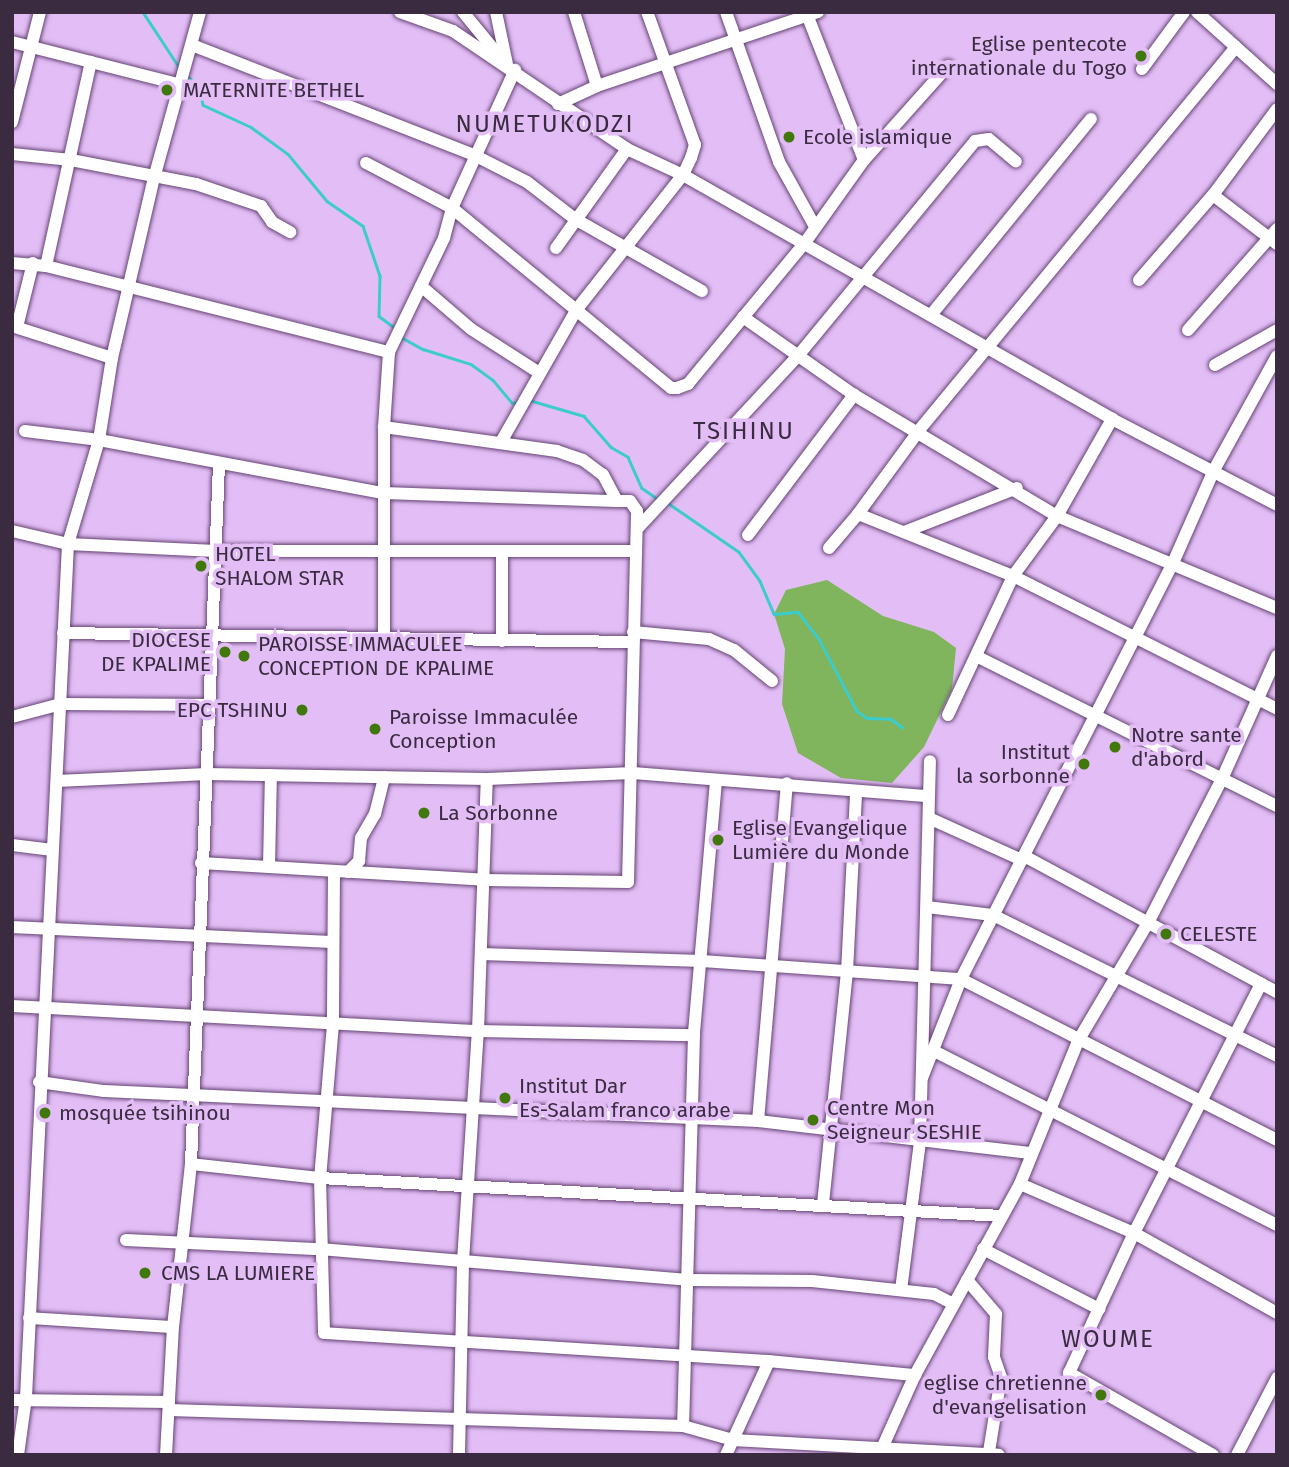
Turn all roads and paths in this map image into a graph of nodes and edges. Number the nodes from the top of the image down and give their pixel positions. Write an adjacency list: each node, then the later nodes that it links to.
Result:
1 (40, 12): 16 (street)
2 (200, 12): 14 (street)
3 (400, 12): 20 (street)
4 (463, 12): 20 (street)
5 (496, 12): 20 (street)
6 (574, 12): 24 (street)
7 (646, 12): 18 (street)
8 (726, 12): 12 (street)
9 (1184, 12): 21 (street)
10 (1197, 12): 15 (street)
11 (810, 13): 12 (street); 33 (street)
12 (735, 38): 18 (street); 41 (street)
13 (12, 42): 16 (street)
14 (191, 45): 22 (street); 31 (street)
15 (1236, 47): 23 (street); 60 (street)
16 (33, 48): 17 (street); 28 (street)
17 (91, 62): 22 (street); 32 (street)
18 (664, 66): 24 (street); 36 (street)
19 (948, 66): 33 (street)
20 (511, 67): 25 (street); 31 (street)
21 (1142, 69)
22 (178, 84): 37 (street)
23 (1277, 84)
24 (597, 86): 25 (street)
25 (558, 104): 29 (street)
26 (1277, 109): 38 (street)
27 (1091, 119): 55 (street)
28 (12, 122)
29 (627, 149): 36 (street); 40 (street)
30 (12, 155): 32 (street)
31 (476, 156): 39 (street); 40 (street)
32 (71, 160): 37 (street); 48 (street)
33 (864, 160): 41 (street)
34 (1016, 162): 49 (street)
35 (366, 163): 39 (street)
36 (683, 175): 44 (street); 46 (street)
37 (154, 178): 42 (street); 52 (street)
38 (1213, 195): 43 (street); 50 (street)
39 (452, 208): 51 (street); 54 (street)
40 (575, 219): 45 (street); 46 (street)
41 (814, 225): 44 (street)
42 (290, 233)
43 (1275, 237): 58 (street)
44 (804, 244): 49 (street); 56 (street)
45 (556, 247)
46 (622, 247): 53 (street); 54 (street)
47 (12, 263): 48 (street)
48 (39, 265): 52 (street); 57 (street)
49 (861, 279): 55 (street); 63 (street)
50 (1139, 280)
51 (421, 286): 61 (street); 66 (street)
52 (130, 288): 61 (street); 64 (street)
53 (702, 291)
54 (577, 309): 56 (street); 66 (street)
55 (931, 316): 60 (street)
56 (743, 317): 63 (street)
57 (15, 326): 64 (street)
58 (1188, 330)
59 (1277, 330): 65 (street)
60 (989, 348): 68 (street); 71 (street)
61 (389, 352): 69 (street)
62 (1277, 356): 75 (street)
63 (797, 357): 67 (street); 82 (street)
64 (112, 358): 72 (street)
65 (1214, 365)
66 (538, 372): 73 (street)
67 (854, 395): 71 (street); 85 (street)
68 (1112, 419): 75 (street); 81 (street)
69 (384, 427): 73 (street); 77 (street)
70 (25, 431): 72 (street)
71 (918, 432): 76 (street); 80 (street)
72 (99, 440): 74 (street); 86 (street)
73 (501, 442): 78 (street)
74 (219, 464): 77 (street); 88 (street)
75 (1214, 470): 79 (street); 92 (street)
76 (1017, 488): 81 (street); 84 (street)
77 (383, 493): 78 (street); 90 (street)
78 (617, 501): 82 (street)
79 (1277, 505)
80 (858, 514): 84 (street); 87 (street)
81 (1058, 516): 92 (street); 93 (street)
82 (637, 529): 89 (street)
83 (12, 531): 86 (street)
84 (904, 532): 93 (street)
85 (748, 536)
86 (68, 544): 88 (street); 95 (street)
87 (829, 548)
88 (216, 551): 90 (street); 97 (street)
89 (635, 551): 91 (street); 98 (street)
90 (384, 554): 91 (street); 99 (street)
91 (502, 554): 100 (street)
92 (1173, 563): 94 (street); 96 (street)
93 (1013, 576): 96 (street); 102 (street)
94 (1277, 608)
95 (63, 633): 97 (street); 105 (street)
96 (1133, 634): 104 (street); 109 (street)
97 (214, 635): 99 (street); 106 (street)
98 (632, 637): 100 (street); 103 (street); 112 (street)
99 (384, 640): 100 (street)
100 (502, 641)
101 (1277, 656): 104 (street)
102 (978, 657): 108 (street); 109 (street)
103 (772, 681)
104 (1258, 700): 107 (street); 117 (street)
105 (61, 704): 106 (street); 110 (street); 119 (street)
106 (210, 705): 113 (street)
107 (1277, 709)
108 (948, 715)
109 (1095, 715): 117 (street); 127 (street)
110 (12, 717)
111 (930, 761): 122 (street)
112 (633, 773): 116 (street); 118 (street); 132 (street)
113 (207, 774): 114 (street); 119 (street); 128 (street)
114 (271, 775): 115 (street); 129 (street)
115 (384, 777): 116 (street); 131 (street)
116 (487, 779): 132 (street)
117 (1222, 779): 123 (street); 135 (street)
118 (716, 780): 120 (street); 141 (street)
119 (57, 781): 126 (street)
120 (787, 783): 121 (street); 142 (street)
121 (856, 793): 122 (street); 143 (street)
122 (928, 796): 124 (street)
123 (1275, 801)
124 (931, 819): 127 (street); 133 (street)
125 (12, 845): 126 (street)
126 (53, 850): 137 (street)
127 (1024, 859): 134 (street); 135 (street)
128 (201, 863): 129 (street); 138 (street)
129 (268, 867): 130 (street)
130 (334, 871): 131 (street); 139 (street)
131 (348, 872): 132 (street)
132 (484, 880): 140 (street)
133 (927, 907): 134 (street); 144 (street)
134 (993, 915): 145 (street); 146 (street)
135 (1149, 921): 145 (street); 147 (street)
136 (12, 927): 137 (street)
137 (47, 928): 138 (street); 150 (street)
138 (200, 938): 139 (street); 151 (street)
139 (331, 942): 152 (street)
140 (481, 954): 141 (street); 153 (street)
141 (702, 961): 142 (street); 154 (street)
142 (772, 968): 143 (street); 167 (street)
143 (847, 972): 144 (street); 168 (street)
144 (921, 977): 146 (street); 159 (street)
145 (1114, 977): 155 (street); 156 (street)
146 (961, 979): 156 (street); 157 (street)
147 (1261, 984): 148 (street); 155 (street)
148 (1277, 992)
149 (12, 1006): 150 (street)
150 (43, 1006): 151 (street); 160 (street)
151 (195, 1017): 152 (street); 161 (street)
152 (333, 1024): 153 (street); 162 (street)
153 (478, 1031): 154 (street); 164 (street)
154 (695, 1035): 166 (street)
155 (1238, 1036): 158 (street); 163 (street)
156 (1078, 1041): 163 (street); 165 (street)
157 (932, 1050): 159 (street); 165 (street)
158 (1277, 1056)
159 (922, 1078): 170 (street)
160 (39, 1082): 161 (street); 194 (street)
161 (191, 1092): 162 (street); 172 (street)
162 (327, 1100): 164 (street); 174 (street)
163 (1204, 1103): 169 (street); 173 (street)
164 (474, 1106): 166 (street); 176 (street)
165 (1046, 1111): 171 (street); 173 (street)
166 (691, 1120): 167 (street); 177 (street)
167 (758, 1121): 168 (street)
168 (832, 1127): 170 (street); 178 (street)
169 (1277, 1140)
170 (920, 1141): 171 (street); 179 (street)
171 (1030, 1153): 175 (street)
172 (191, 1164): 174 (street); 184 (street)
173 (1167, 1170): 181 (street); 182 (street)
174 (320, 1178): 176 (street); 186 (street)
175 (1020, 1184): 180 (street); 182 (street)
176 (468, 1185): 177 (street); 187 (street)
177 (688, 1196): 178 (street); 188 (street)
178 (823, 1204): 179 (street)
179 (914, 1213): 180 (street); 190 (street)
180 (1000, 1216): 185 (street)
181 (1277, 1225)
182 (1134, 1233): 192 (street); 193 (street)
183 (126, 1240): 184 (street)
184 (181, 1245): 186 (street); 195 (street)
185 (983, 1249): 189 (street); 192 (street)
186 (320, 1250): 187 (street); 196 (street)
187 (463, 1261): 188 (street); 196 (street)
188 (688, 1280): 190 (street); 197 (street)
189 (967, 1280): 191 (street); 209 (street)
190 (901, 1290): 191 (street)
191 (954, 1304): 199 (street)
192 (1099, 1309): 214 (street)
193 (1277, 1313)
194 (29, 1318): 195 (street); 202 (street)
195 (173, 1327): 204 (street)
196 (461, 1342): 197 (street); 205 (street)
197 (682, 1358): 198 (street); 206 (street)
198 (769, 1361): 199 (street); 207 (street)
199 (915, 1376): 208 (street)
200 (1277, 1378): 201 (street)
201 (1272, 1397): 215 (street)
202 (26, 1398): 203 (street); 204 (street); 210 (street)
203 (12, 1400)
204 (169, 1406): 205 (street); 211 (street)
205 (459, 1420): 206 (street); 212 (street)
206 (683, 1426): 207 (street)
207 (733, 1440): 208 (street); 213 (street)
208 (882, 1450): 209 (street)
209 (994, 1453)
210 (18, 1455)
211 (166, 1455)
212 (459, 1455)
213 (726, 1455)
214 (1213, 1455)
215 (1237, 1455)

